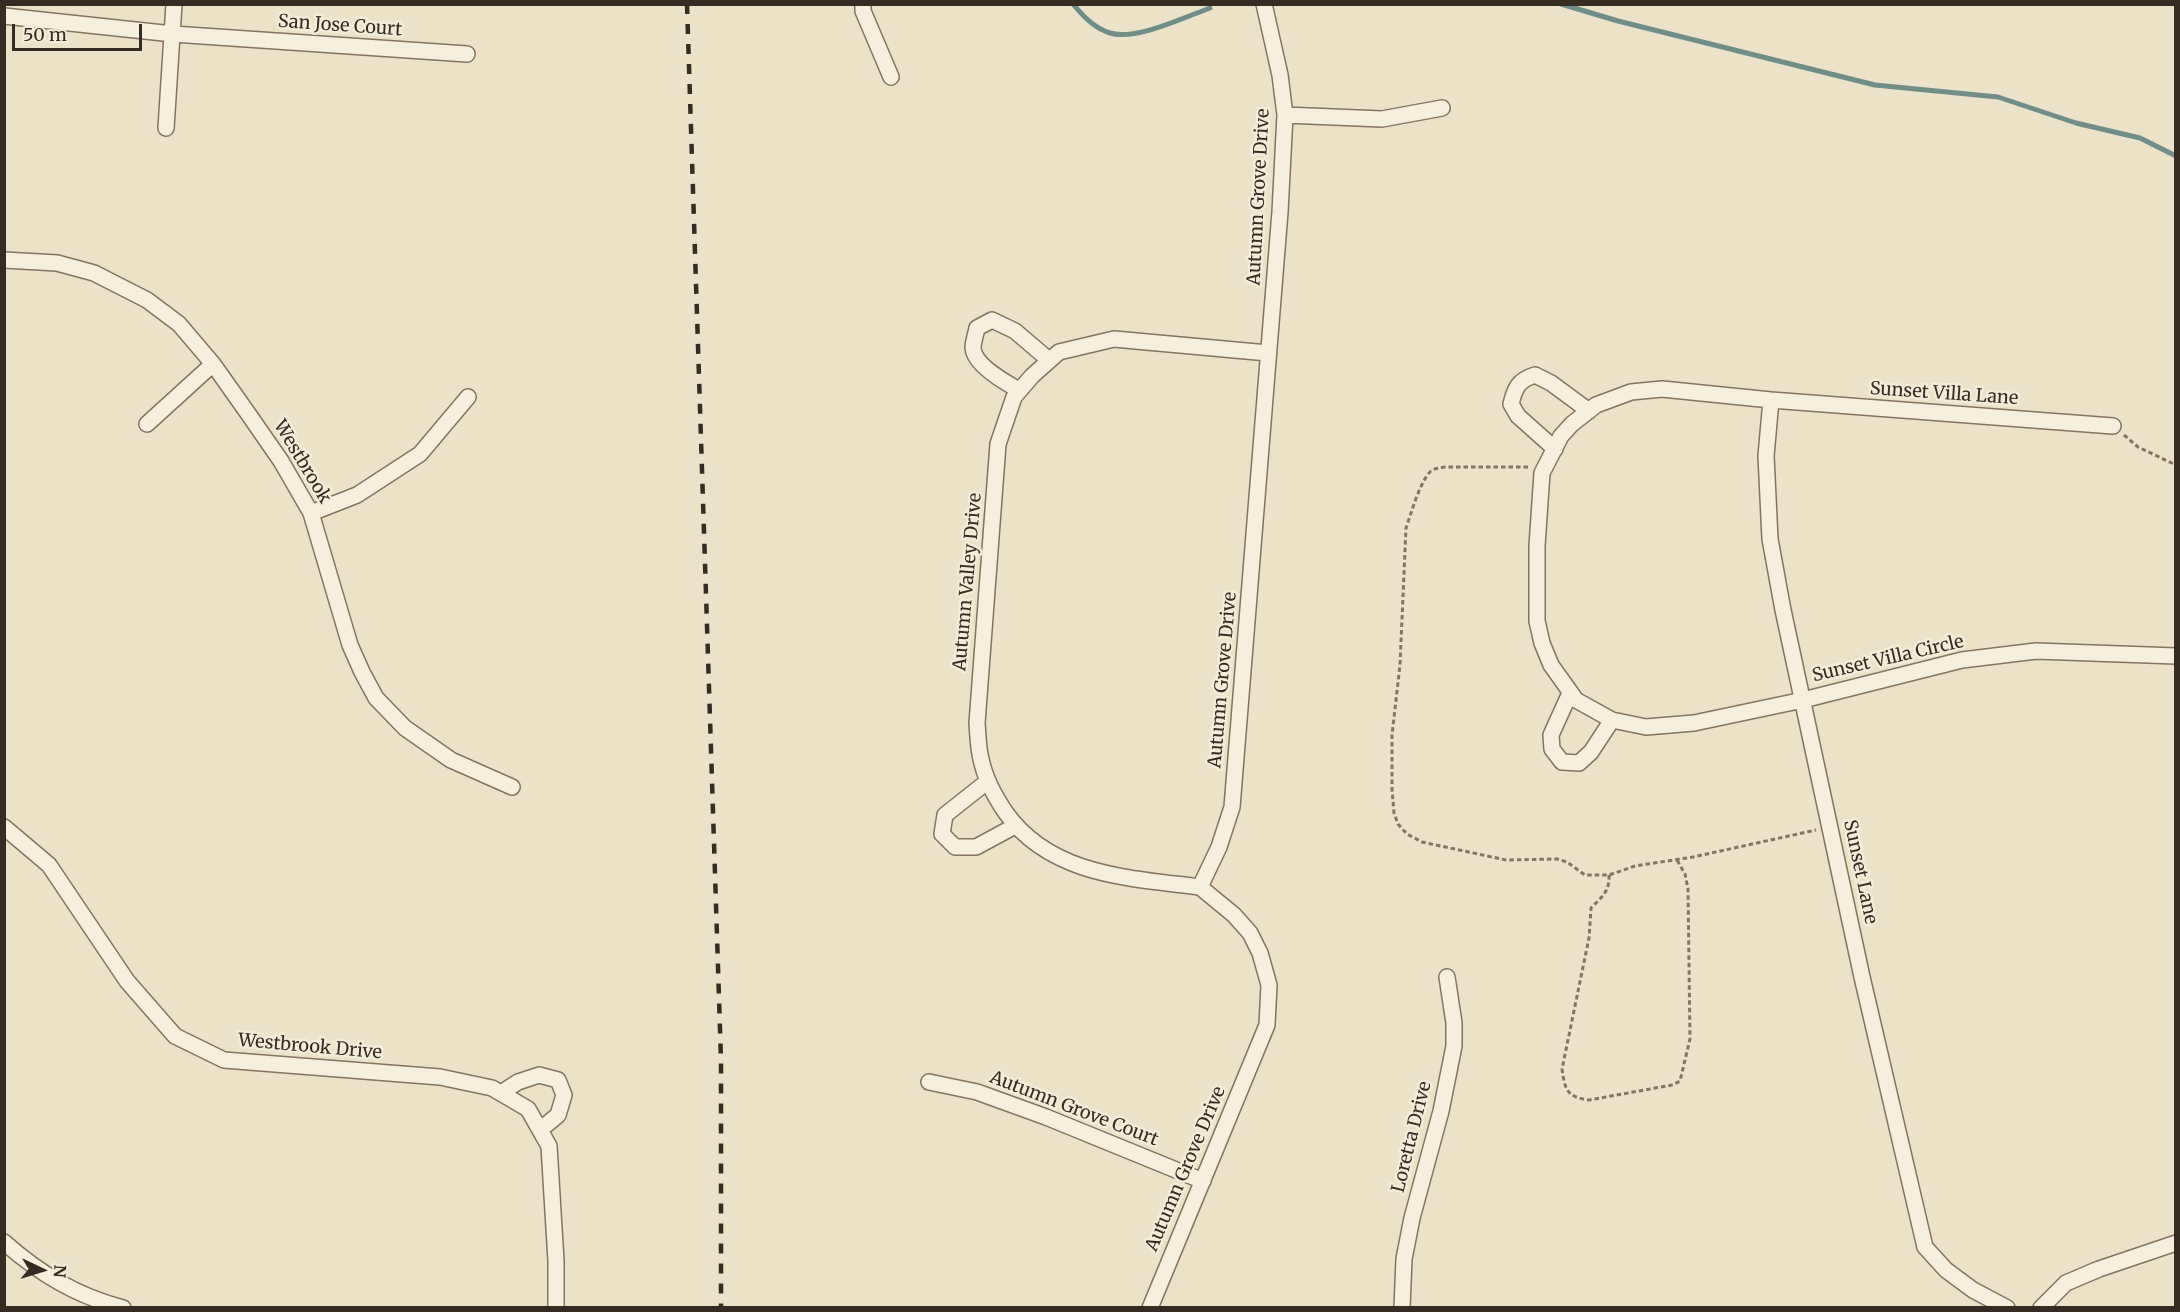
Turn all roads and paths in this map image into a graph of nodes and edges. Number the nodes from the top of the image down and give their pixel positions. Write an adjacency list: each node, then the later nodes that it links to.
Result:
1 (174, 4): 5 (street)
2 (863, 4): 7 (street)
3 (1264, 4): 9 (street, Autumn Grove Drive)
4 (4, 16): 5 (street, San Jose Court)
5 (173, 34): 6 (street, San Jose Court); 10 (street)
6 (467, 54)
7 (891, 76)
8 (1442, 108): 9 (street)
9 (1286, 115): 12 (street, Autumn Grove Drive)
10 (166, 128)
11 (4, 260): 14 (street, Westbrook)
12 (1268, 353): 13 (street, Autumn Valley Drive); 36 (street, Autumn Grove Drive)
13 (1049, 360): 15 (street, Autumn Valley Drive); 15 (street)
14 (213, 364): 19 (street); 24 (street, Westbrook)
15 (1020, 390): 29 (street, Autumn Valley Drive)
16 (468, 397): 24 (street)
17 (1772, 400): 18 (street, Sunset Villa Circle); 20 (street, Sunset Villa Lane); 27 (street, Sunset Lane)
18 (1589, 411): 21 (street, Sunset Villa Circle); 21 (street)
19 (147, 424)
20 (2113, 426): 22 (path)
21 (1555, 449): 23 (street, Sunset Villa Circle)
22 (2175, 465)
23 (1545, 468): 26 (street, Sunset Villa Circle); 35 (path)
24 (311, 513): 30 (street, Westbrook)
25 (2175, 656): 27 (street, Sunset Villa Circle)
26 (1570, 693): 28 (street, Sunset Villa Circle); 28 (street)
27 (1803, 700): 28 (street, Sunset Villa Circle); 32 (street, Sunset Lane)
28 (1612, 720)
29 (988, 781): 31 (street, Autumn Valley Drive); 31 (street)
30 (512, 787)
31 (1015, 826): 36 (street, Autumn Valley Drive)
32 (1831, 826): 34 (path); 48 (street, Sunset Lane)
33 (4, 827): 39 (street, Westbrook Drive)
34 (1677, 860): 35 (path); 35 (path)
35 (1609, 874)
36 (1200, 887): 41 (street, Autumn Grove Drive)
37 (1447, 977): 47 (street, Loretta Drive)
38 (929, 1082): 41 (street, Autumn Grove Court)
39 (501, 1093): 40 (street, Westbrook Drive); 40 (street)
40 (540, 1130): 45 (street, Westbrook Drive)
41 (1203, 1181): 46 (street, Autumn Grove Drive)
42 (4, 1242): 44 (street)
43 (2175, 1243): 49 (street)
44 (123, 1308)
45 (555, 1308)
46 (1150, 1308)
47 (1402, 1308)
48 (2007, 1308)
49 (2041, 1308)

